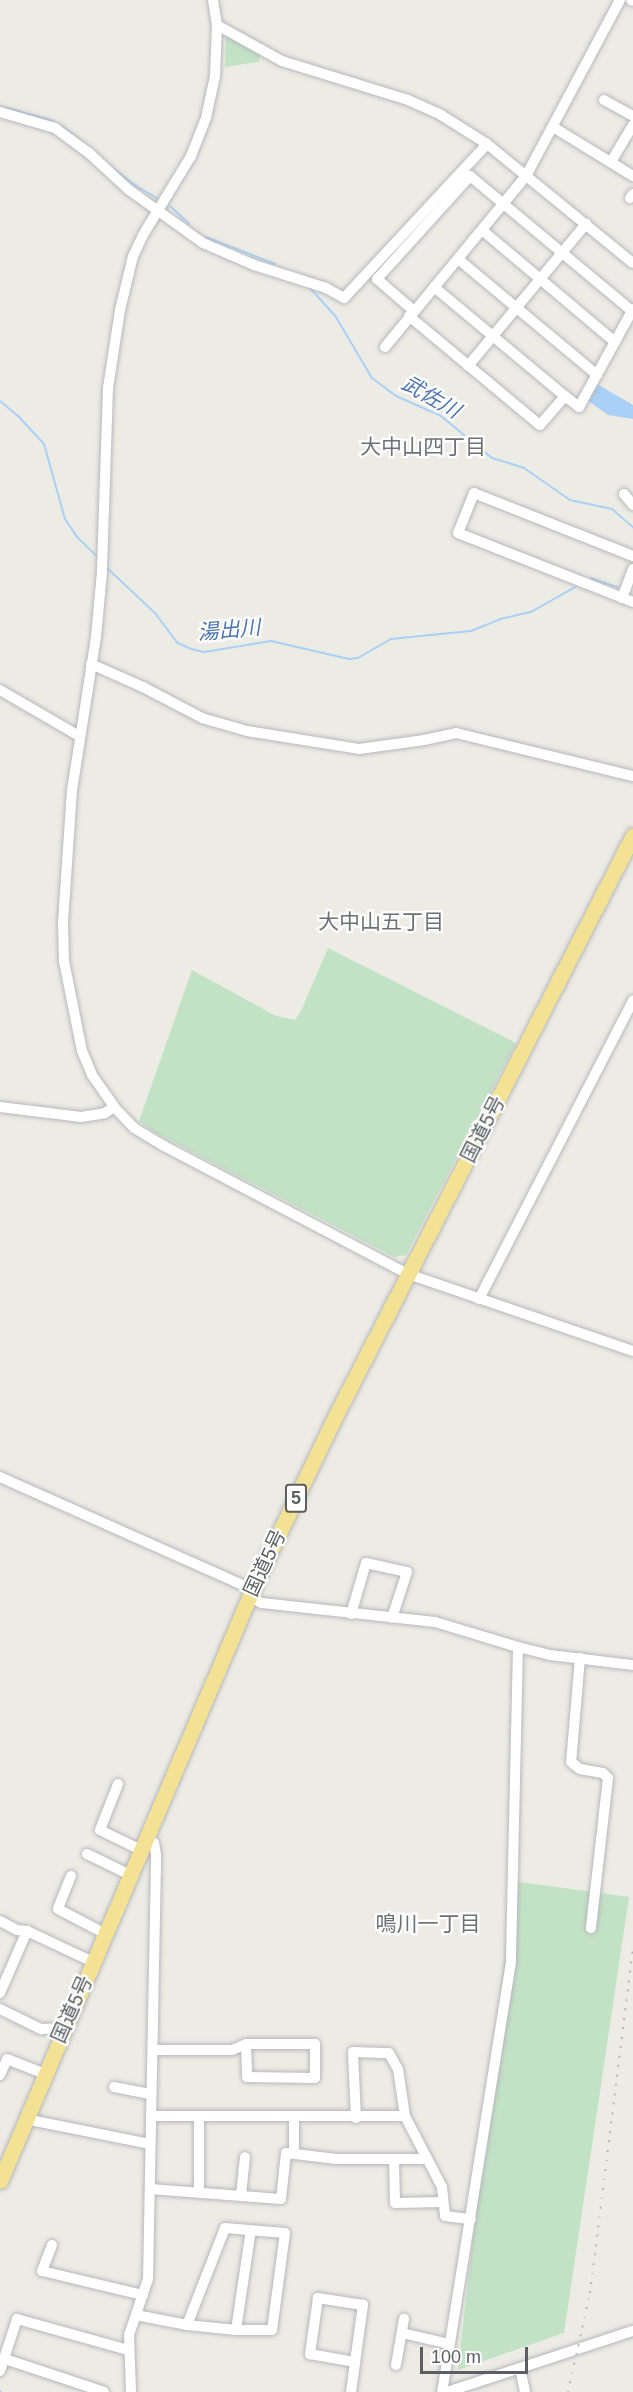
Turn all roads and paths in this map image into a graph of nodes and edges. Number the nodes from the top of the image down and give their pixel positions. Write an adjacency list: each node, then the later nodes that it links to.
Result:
1 (213, 0): 3 (street)
2 (620, 0): 8 (street)
3 (217, 25): 9 (street); 14 (street)
4 (604, 100): 6 (street)
5 (0, 112): 14 (street)
6 (633, 116)
7 (633, 125): 10 (street)
8 (553, 127): 10 (street); 11 (street)
9 (487, 144): 11 (street); 14 (street)
10 (611, 162): 12 (street)
11 (526, 176): 13 (street); 15 (street)
12 (633, 176)
13 (503, 204): 16 (street); 17 (street); 24 (street)
14 (157, 211): 36 (street)
15 (586, 224): 17 (street); 19 (street)
16 (482, 230): 18 (street); 20 (street)
17 (562, 253): 20 (street); 23 (street)
18 (458, 259): 21 (street); 22 (street)
19 (633, 263)
20 (540, 279): 22 (street); 26 (street)
21 (434, 287): 24 (street); 25 (street)
22 (517, 307): 25 (street); 29 (street)
23 (632, 310): 26 (street)
24 (412, 314): 27 (street); 28 (street)
25 (493, 335): 28 (street); 30 (street)
26 (615, 342): 29 (street)
27 (385, 347)
28 (468, 366): 30 (street)
29 (597, 375): 30 (street)
30 (565, 396)
31 (624, 494): 32 (street)
32 (633, 505)
33 (633, 556): 35 (street)
34 (633, 569): 35 (street)
35 (628, 600)
36 (91, 664): 38 (street); 39 (street)
37 (0, 690): 38 (street)
38 (79, 736): 43 (street)
39 (633, 777)
40 (633, 835): 44 (highway, 国道5号 / 5)
41 (633, 1000): 45 (street)
42 (0, 1107): 43 (street)
43 (114, 1107): 44 (street)
44 (408, 1274): 45 (street); 48 (highway, 国道5号 / 5)
45 (479, 1299): 46 (street)
46 (633, 1352)
47 (0, 1477): 48 (street)
48 (251, 1593): 49 (street); 55 (highway, 国道5号 / 5)
49 (351, 1614): 50 (street); 50 (street)
50 (392, 1618): 51 (street)
51 (518, 1647): 52 (street); 90 (street)
52 (580, 1658): 53 (street); 60 (street)
53 (633, 1665)
54 (118, 1785): 55 (street)
55 (144, 1843): 57 (highway, 国道5号 / 5); 68 (street)
56 (87, 1854): 57 (street)
57 (130, 1875): 62 (highway, 国道5号 / 5)
58 (71, 1876): 62 (street)
59 (0, 1921): 61 (street)
60 (591, 1928)
61 (27, 1931): 63 (street); 64 (street)
62 (104, 1933): 63 (highway, 国道5号 / 5)
63 (93, 1962): 66 (highway, 国道5号 / 5)
64 (0, 1994)
65 (0, 2009): 66 (street)
66 (64, 2028): 69 (highway, 国道5号 / 5)
67 (246, 2044): 67 (street); 68 (street)
68 (153, 2050): 72 (street)
69 (45, 2074): 70 (street); 78 (highway, 国道5号 / 5)
70 (0, 2075)
71 (114, 2087): 72 (street)
72 (151, 2094): 73 (street)
73 (151, 2116): 76 (street); 79 (street)
74 (294, 2116): 76 (street); 77 (street); 81 (street)
75 (405, 2116): 77 (street); 77 (street); 84 (street)
76 (199, 2117): 87 (street)
77 (356, 2118)
78 (25, 2119): 79 (street); 80 (highway, 国道5号 / 5)
79 (150, 2144): 86 (street)
80 (6, 2149): 85 (highway, 国道5号 / 5)
81 (294, 2154): 83 (street); 88 (street)
82 (245, 2157): 88 (street)
83 (393, 2159): 84 (street); 89 (street)
84 (427, 2159): 89 (street)
85 (0, 2181)
86 (150, 2190): 87 (street); 93 (street)
87 (199, 2192): 88 (street)
88 (241, 2195)
89 (443, 2202): 90 (street)
90 (471, 2219): 100 (street)
91 (251, 2230): 96 (street); 97 (street); 97 (street)
92 (52, 2245): 93 (street)
93 (143, 2295): 94 (street)
94 (136, 2315): 96 (street); 101 (street)
95 (404, 2319): 99 (street)
96 (187, 2325): 97 (street)
97 (236, 2330)
98 (633, 2331): 105 (street)
99 (402, 2333): 100 (street); 104 (street)
100 (449, 2344): 110 (street)
101 (128, 2349): 102 (street); 108 (street)
102 (4, 2359): 106 (street); 107 (street)
103 (355, 2362): 103 (street); 109 (street)
104 (396, 2365)
105 (520, 2368): 111 (street); 112 (street)
106 (0, 2371)
107 (104, 2392)
108 (131, 2392)
109 (351, 2392)
110 (442, 2392)
111 (447, 2392)
112 (525, 2392)

